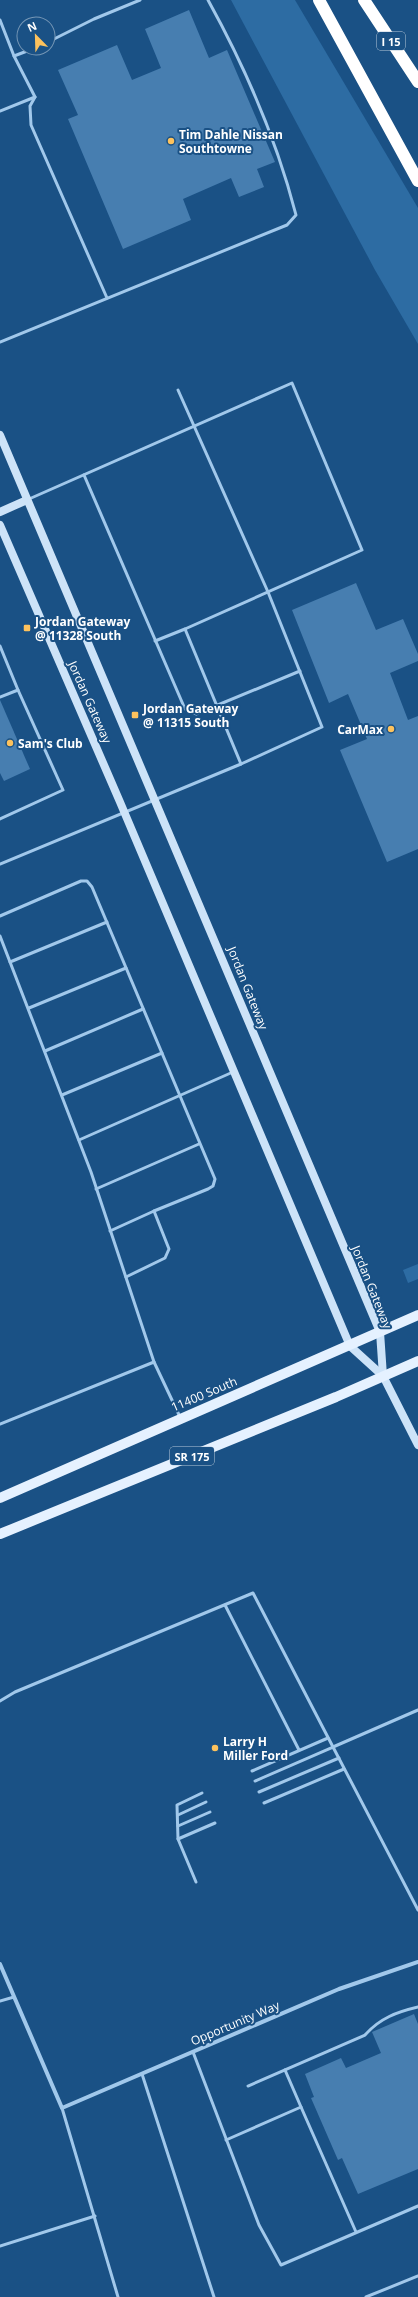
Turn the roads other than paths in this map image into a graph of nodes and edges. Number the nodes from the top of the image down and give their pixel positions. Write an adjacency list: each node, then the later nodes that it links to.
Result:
1 (127, 0): 6 (lane)
2 (140, 0): 6 (lane)
3 (208, 0): 14 (lane)
4 (319, 0): 13 (highway)
5 (364, 0): 10 (highway, I 15)
6 (129, 5): 8 (lane)
7 (0, 20): 9 (lane)
8 (56, 38)
9 (14, 56): 11 (lane)
10 (418, 82)
11 (35, 97): 12 (lane); 14 (lane)
12 (0, 111)
13 (418, 181)
14 (108, 298): 15 (lane)
15 (0, 342)
16 (178, 390): 17 (lane)
17 (194, 426): 19 (lane); 23 (lane); 23 (lane)
18 (0, 435): 20 (main road, Jordan Gateway)
19 (84, 475): 20 (lane); 25 (lane)
20 (27, 500): 21 (main road); 32 (main road, Jordan Gateway)
21 (0, 512)
22 (0, 525): 33 (main road, Jordan Gateway)
23 (268, 592): 24 (lane); 27 (lane)
24 (185, 629): 25 (lane); 30 (lane)
25 (155, 641): 30 (lane)
26 (0, 646): 28 (lane)
27 (300, 670): 30 (lane); 31 (lane)
28 (18, 690): 29 (lane); 34 (lane)
29 (0, 697)
30 (217, 706): 31 (lane)
31 (241, 764): 32 (lane)
32 (155, 800): 33 (lane); 55 (main road, Jordan Gateway)
33 (124, 812): 35 (lane); 45 (main road, Jordan Gateway)
34 (0, 819)
35 (0, 864)
36 (0, 916): 37 (lane)
37 (107, 922): 39 (lane); 40 (lane)
38 (0, 936): 39 (lane)
39 (10, 962): 41 (lane)
40 (126, 968): 41 (lane); 42 (lane)
41 (29, 1008): 43 (lane)
42 (143, 1009): 43 (lane); 44 (lane)
43 (45, 1051): 46 (lane)
44 (162, 1053): 46 (lane); 47 (lane)
45 (233, 1072): 47 (lane); 56 (main road, Jordan Gateway)
46 (62, 1095): 48 (lane)
47 (179, 1095): 48 (lane); 49 (lane)
48 (79, 1140): 50 (lane)
49 (200, 1144): 50 (lane); 51 (lane)
50 (96, 1189): 52 (lane)
51 (154, 1211): 52 (lane); 53 (lane)
52 (110, 1231): 53 (lane)
53 (126, 1277): 58 (lane)
54 (418, 1315): 55 (main road, 11400 South)
55 (380, 1332): 56 (main road, 11400 South); 59 (main road, Jordan Gateway)
56 (350, 1346): 59 (main road, Jordan Gateway); 60 (main road, 11400 South)
57 (418, 1361): 59 (main road, SR 175)
58 (154, 1362): 60 (lane); 61 (lane)
59 (383, 1376): 62 (main road); 64 (main road, SR 175)
60 (181, 1418): 63 (main road, 11400 South)
61 (0, 1424)
62 (418, 1445)
63 (0, 1498)
64 (0, 1534)
65 (225, 1605): 66 (lane); 68 (lane); 70 (lane)
66 (0, 1701)
67 (418, 1710): 69 (lane)
68 (328, 1738): 69 (lane); 70 (lane)
69 (333, 1747): 71 (lane); 74 (lane)
70 (299, 1750): 73 (lane)
71 (339, 1758): 72 (lane); 75 (lane)
72 (344, 1769): 78 (lane); 85 (lane)
73 (252, 1771)
74 (255, 1781)
75 (259, 1792)
76 (202, 1793): 80 (lane)
77 (206, 1802): 80 (lane)
78 (264, 1803)
79 (210, 1812): 82 (lane)
80 (178, 1815): 82 (lane)
81 (215, 1824): 83 (lane)
82 (178, 1826): 83 (lane)
83 (178, 1839): 84 (lane)
84 (196, 1882)
85 (418, 1910)
86 (418, 1962): 91 (street, Opportunity Way)
87 (0, 1964): 88 (street)
88 (14, 1996): 89 (lane); 96 (street)
89 (0, 2001)
90 (418, 2007): 92 (lane)
91 (193, 2052): 93 (street, Opportunity Way); 97 (lane)
92 (285, 2070): 94 (lane); 95 (lane)
93 (142, 2074): 96 (street, Opportunity Way); 104 (lane)
94 (248, 2086)
95 (301, 2107): 97 (lane); 100 (lane)
96 (62, 2108): 99 (lane)
97 (226, 2140): 100 (lane)
98 (418, 2206): 100 (lane)
99 (95, 2216): 101 (lane); 103 (lane)
100 (356, 2232)
101 (0, 2246)
102 (418, 2276): 105 (lane)
103 (118, 2297)
104 (214, 2297)
105 (366, 2297)

